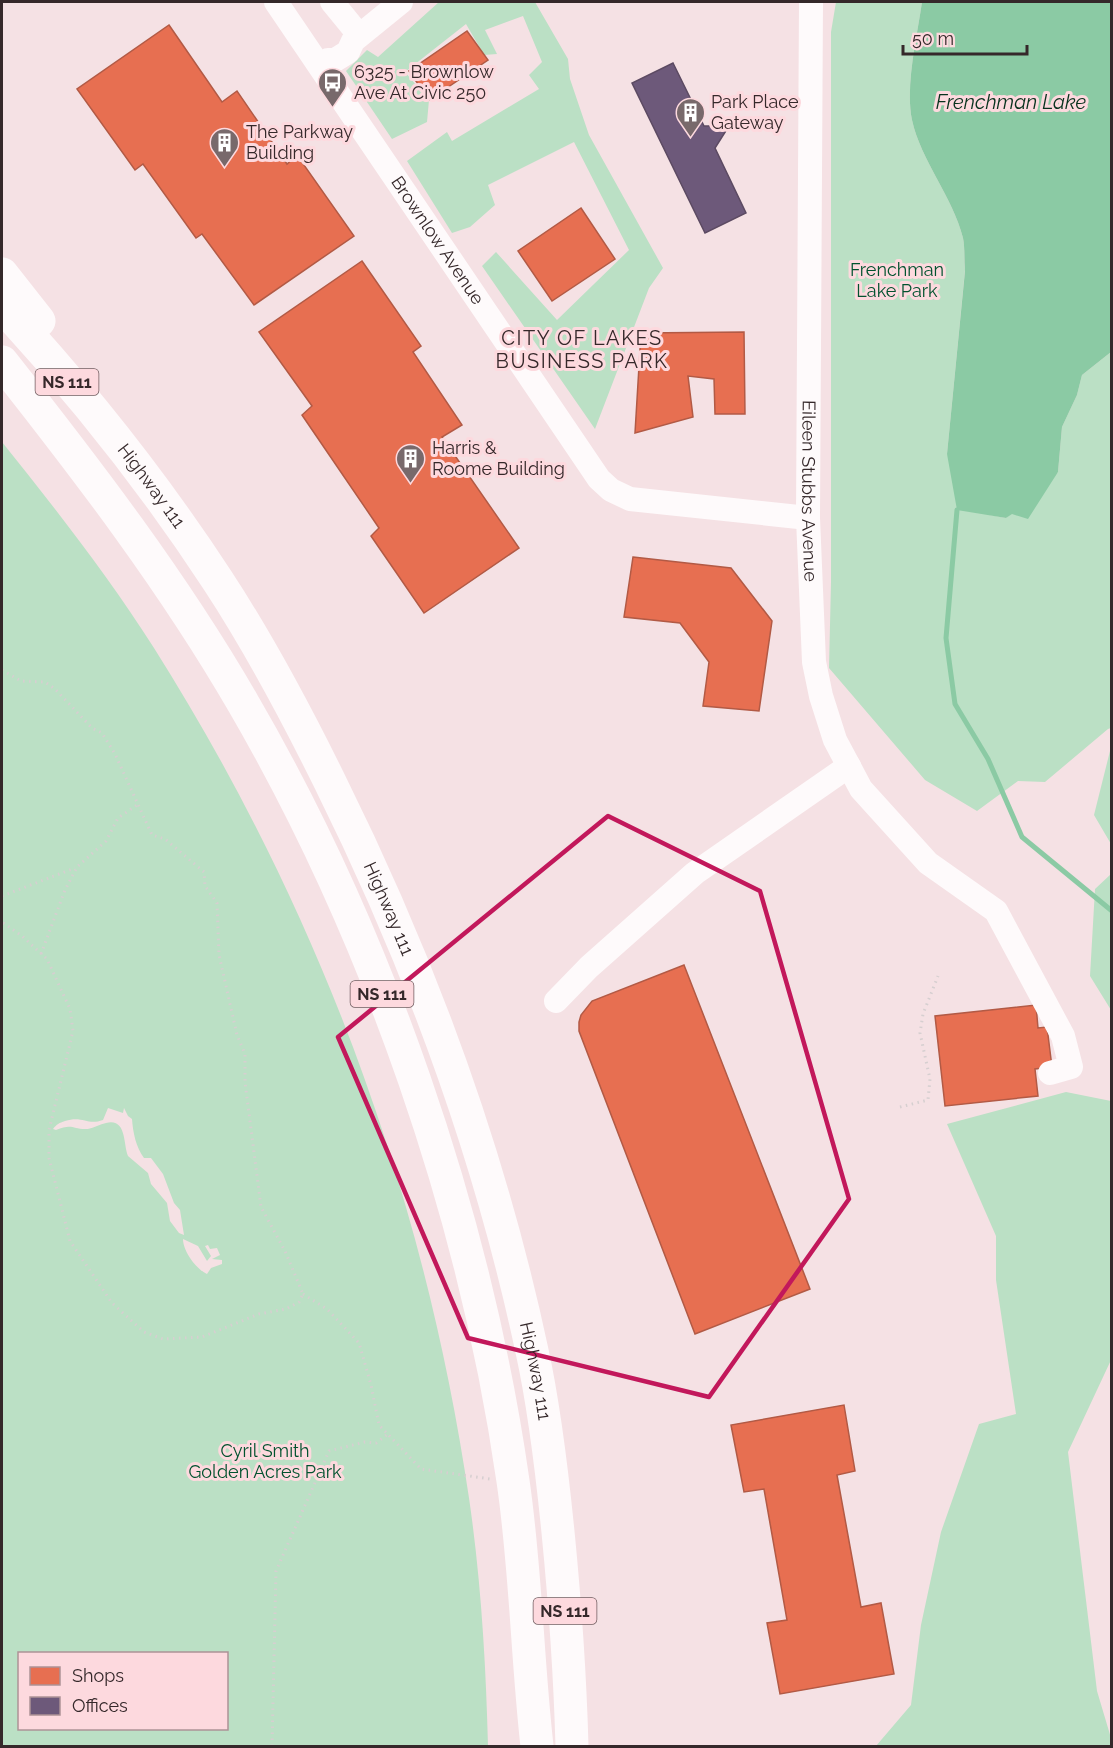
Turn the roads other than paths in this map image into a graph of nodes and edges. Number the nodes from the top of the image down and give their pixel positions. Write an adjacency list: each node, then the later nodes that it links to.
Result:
1 (276, 2): 6 (street, Brownlow Avenue)
2 (332, 2): 5 (street)
3 (401, 2): 5 (street)
4 (811, 2): 11 (street, Eileen Stubbs Avenue)
5 (356, 38): 6 (street)
6 (324, 63): 11 (street, Brownlow Avenue)
7 (2, 274): 10 (highway)
8 (2, 306): 10 (highway, Highway 111 / NS 111)
9 (2, 362): 16 (highway, NS 111)
10 (132, 458): 15 (highway, Highway 111 / NS 111)
11 (808, 518): 12 (street, Eileen Stubbs Avenue)
12 (849, 766): 13 (street); 14 (street, Eileen Stubbs Avenue)
13 (556, 1001)
14 (1050, 1073)
15 (552, 1476): 17 (highway, Highway 111 / NS 111); 18 (highway)
16 (534, 1736)
17 (572, 1746)
18 (594, 1746)

